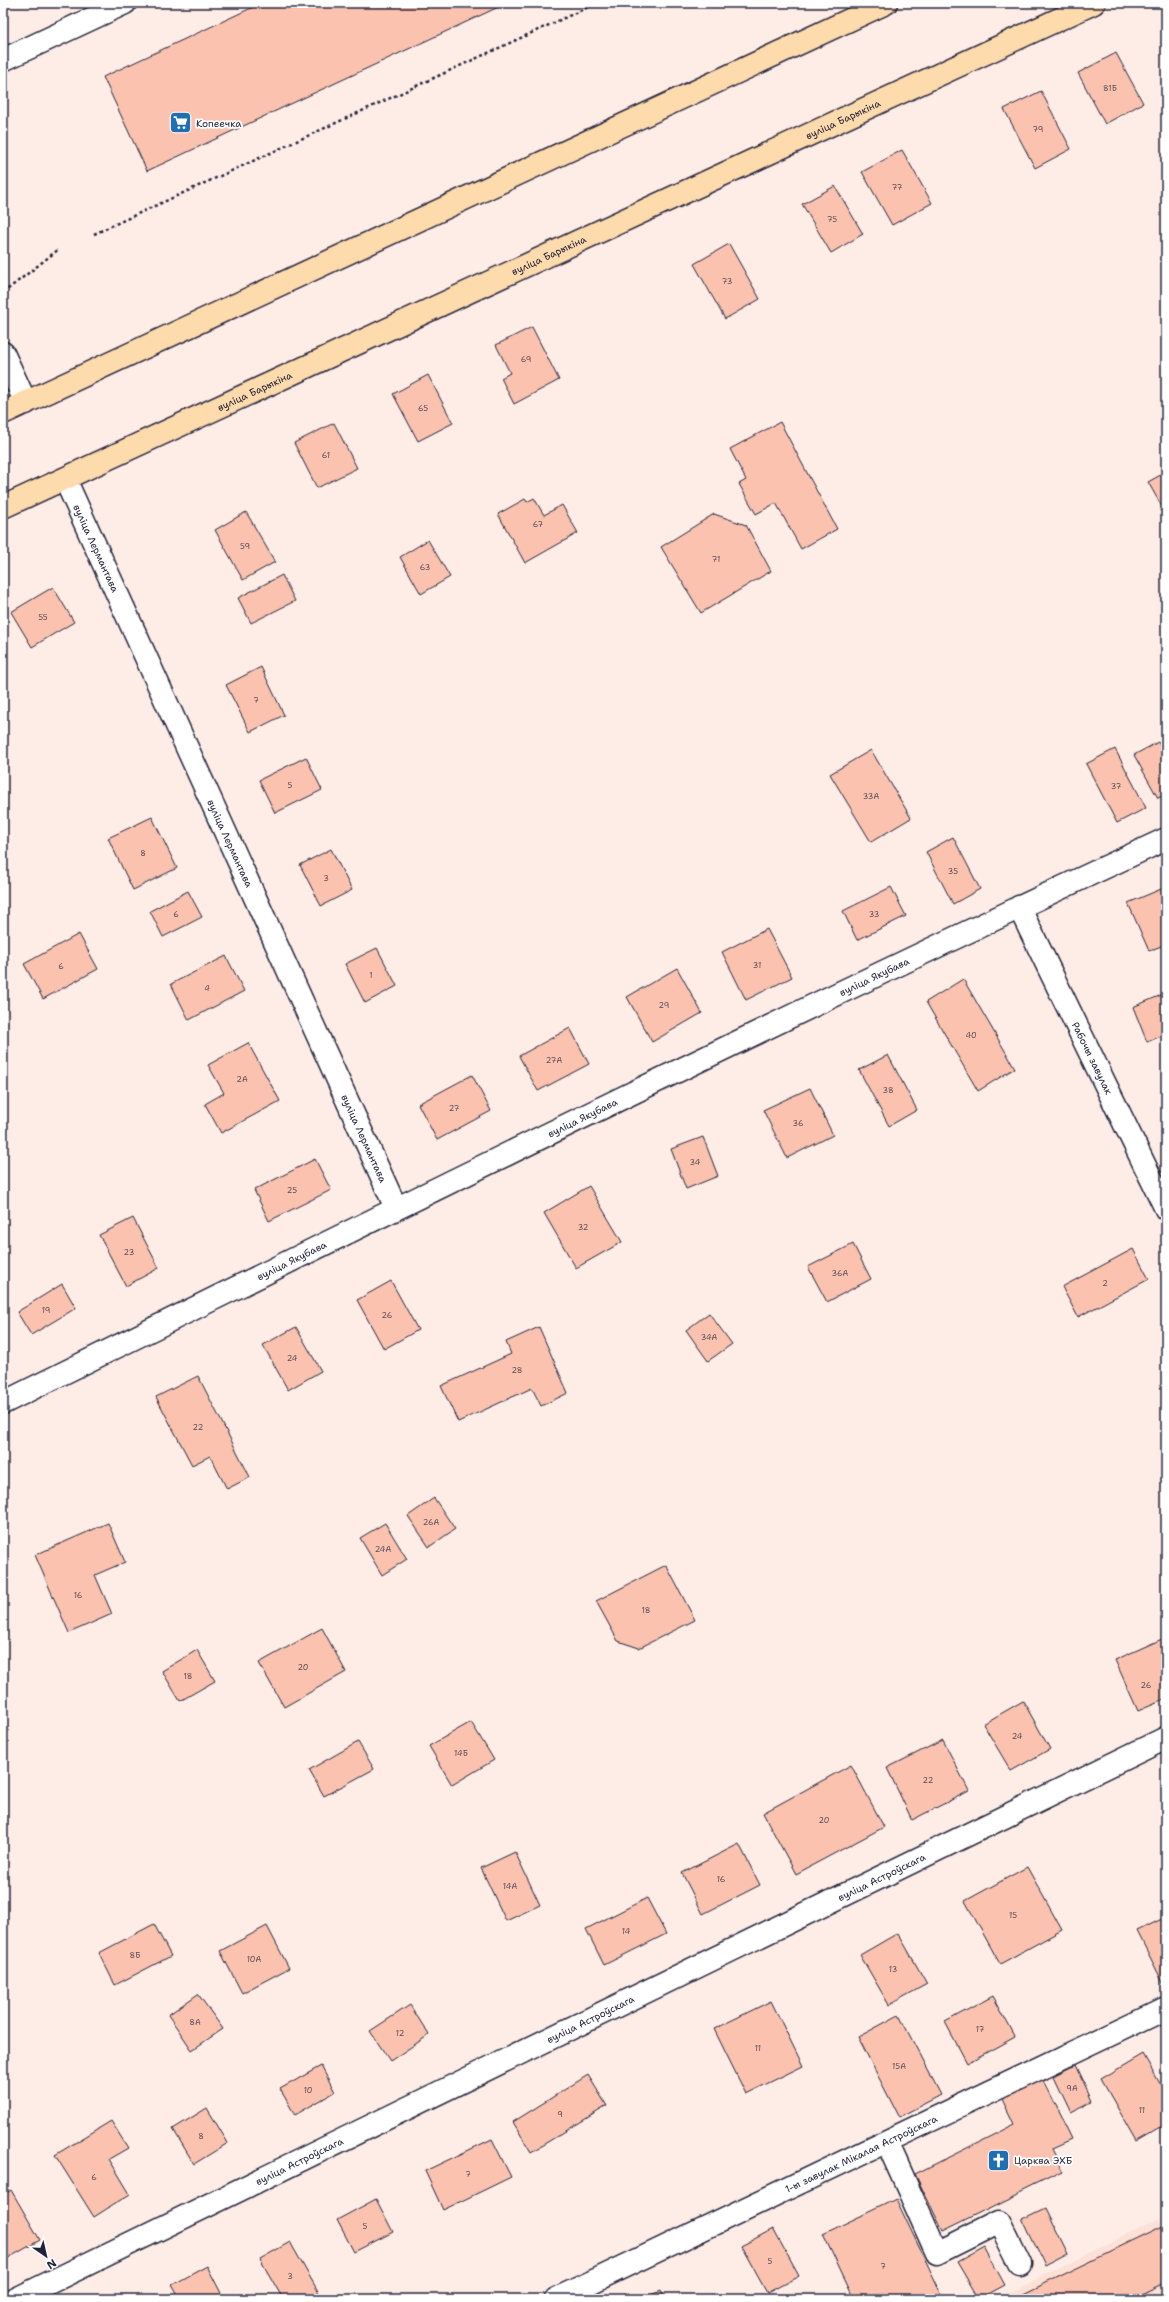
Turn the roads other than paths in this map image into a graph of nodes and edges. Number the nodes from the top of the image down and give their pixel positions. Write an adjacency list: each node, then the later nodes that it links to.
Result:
1 (125, 3): 4 (street)
2 (886, 3): 6 (main road)
3 (1094, 3): 8 (main road, вуліца Барыкіна)
4 (3, 60)
5 (3, 353): 6 (street)
6 (26, 403): 7 (main road)
7 (3, 413)
8 (65, 479): 9 (main road, вуліца Барыкіна); 12 (street, вуліца Лермантава)
9 (3, 507)
10 (1166, 839): 11 (street, вуліца Якубава)
11 (1019, 907): 12 (street, вуліца Якубава); 13 (street, Рабочы завулак)
12 (396, 1208): 14 (street, вуліца Якубава)
13 (1166, 1209)
14 (3, 1403)
15 (1166, 1738): 19 (street, вуліца Астроўскага)
16 (1166, 2008): 17 (street, 1-ы завулак Мікалая Астроўскага)
17 (887, 2142): 18 (street); 20 (street, 1-ы завулак Мікалая Астроўскага)
18 (1020, 2264)
19 (16, 2299)
20 (556, 2299)

